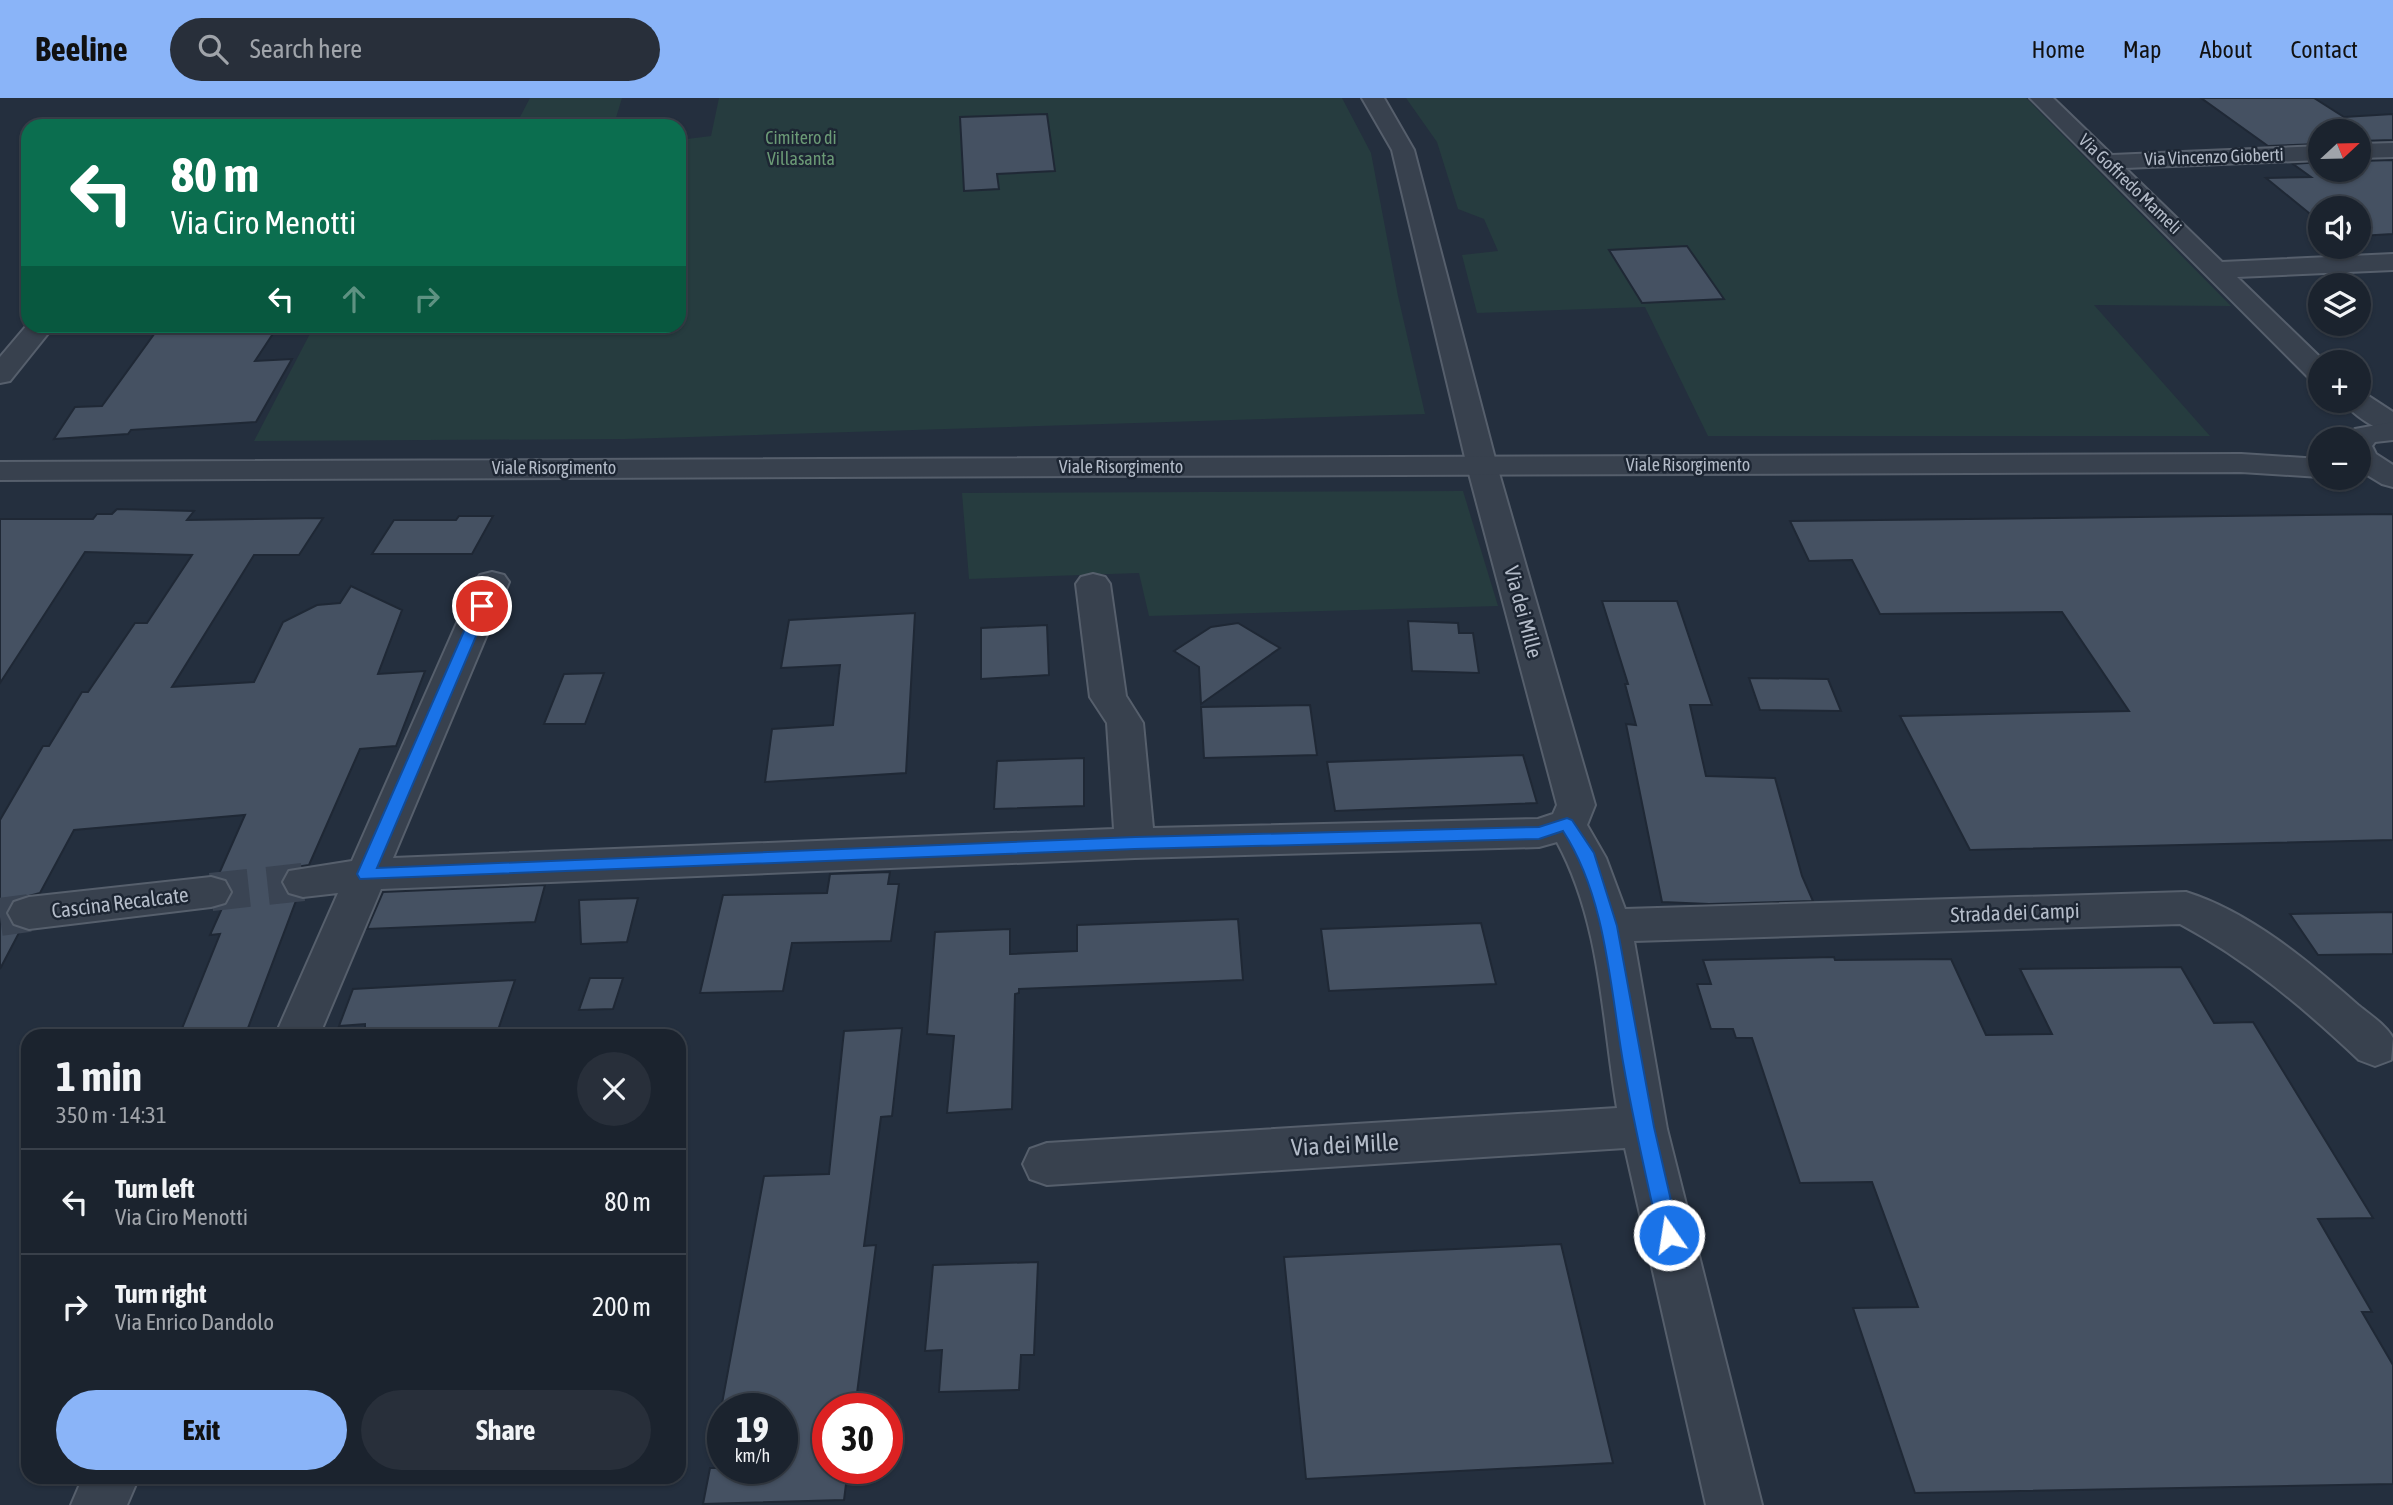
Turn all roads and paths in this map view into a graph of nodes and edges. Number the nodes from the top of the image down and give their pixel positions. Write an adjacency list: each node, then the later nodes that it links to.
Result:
1 (1373, 98): 16 (street, Via dei Mille)
2 (2041, 98): 6 (street, Via Goffredo Mameli)
3 (2393, 150): 4 (street)
4 (2371, 151)
5 (2308, 154): 6 (street, Via Vincenzo Gioberti)
6 (2108, 162): 8 (street, Via Goffredo Mameli)
7 (2393, 262): 8 (street)
8 (2219, 270): 10 (street, Via Goffredo Mameli)
9 (35, 333): 11 (street)
10 (2308, 361)
11 (0, 374)
12 (2371, 410): 13 (street)
13 (2393, 425)
14 (2308, 456): 15 (street, Viale Risorgimento)
15 (2241, 463): 16 (street, Viale Risorgimento); 17 (street, Viale Risorgimento)
16 (1482, 466): 18 (street, Viale Risorgimento); 21 (street, Via dei Mille)
17 (2308, 467)
18 (0, 471)
19 (492, 582): 23 (street)
20 (1093, 584): 22 (street)
21 (1567, 824): 22 (street); 27 (street)
22 (1135, 843): 23 (street)
23 (366, 874): 24 (street); 28 (street)
24 (303, 882)
25 (211, 892): 26 (street, Cascina Recalcate)
26 (29, 913)
27 (1609, 926): 29 (street, Strada dei Campi); 30 (street)
28 (301, 1029)
29 (2375, 1047)
30 (1644, 1127): 31 (street, Via dei Mille); 34 (street)
31 (1047, 1164)
32 (108, 1484): 33 (street)
33 (99, 1505)
34 (1734, 1505)

